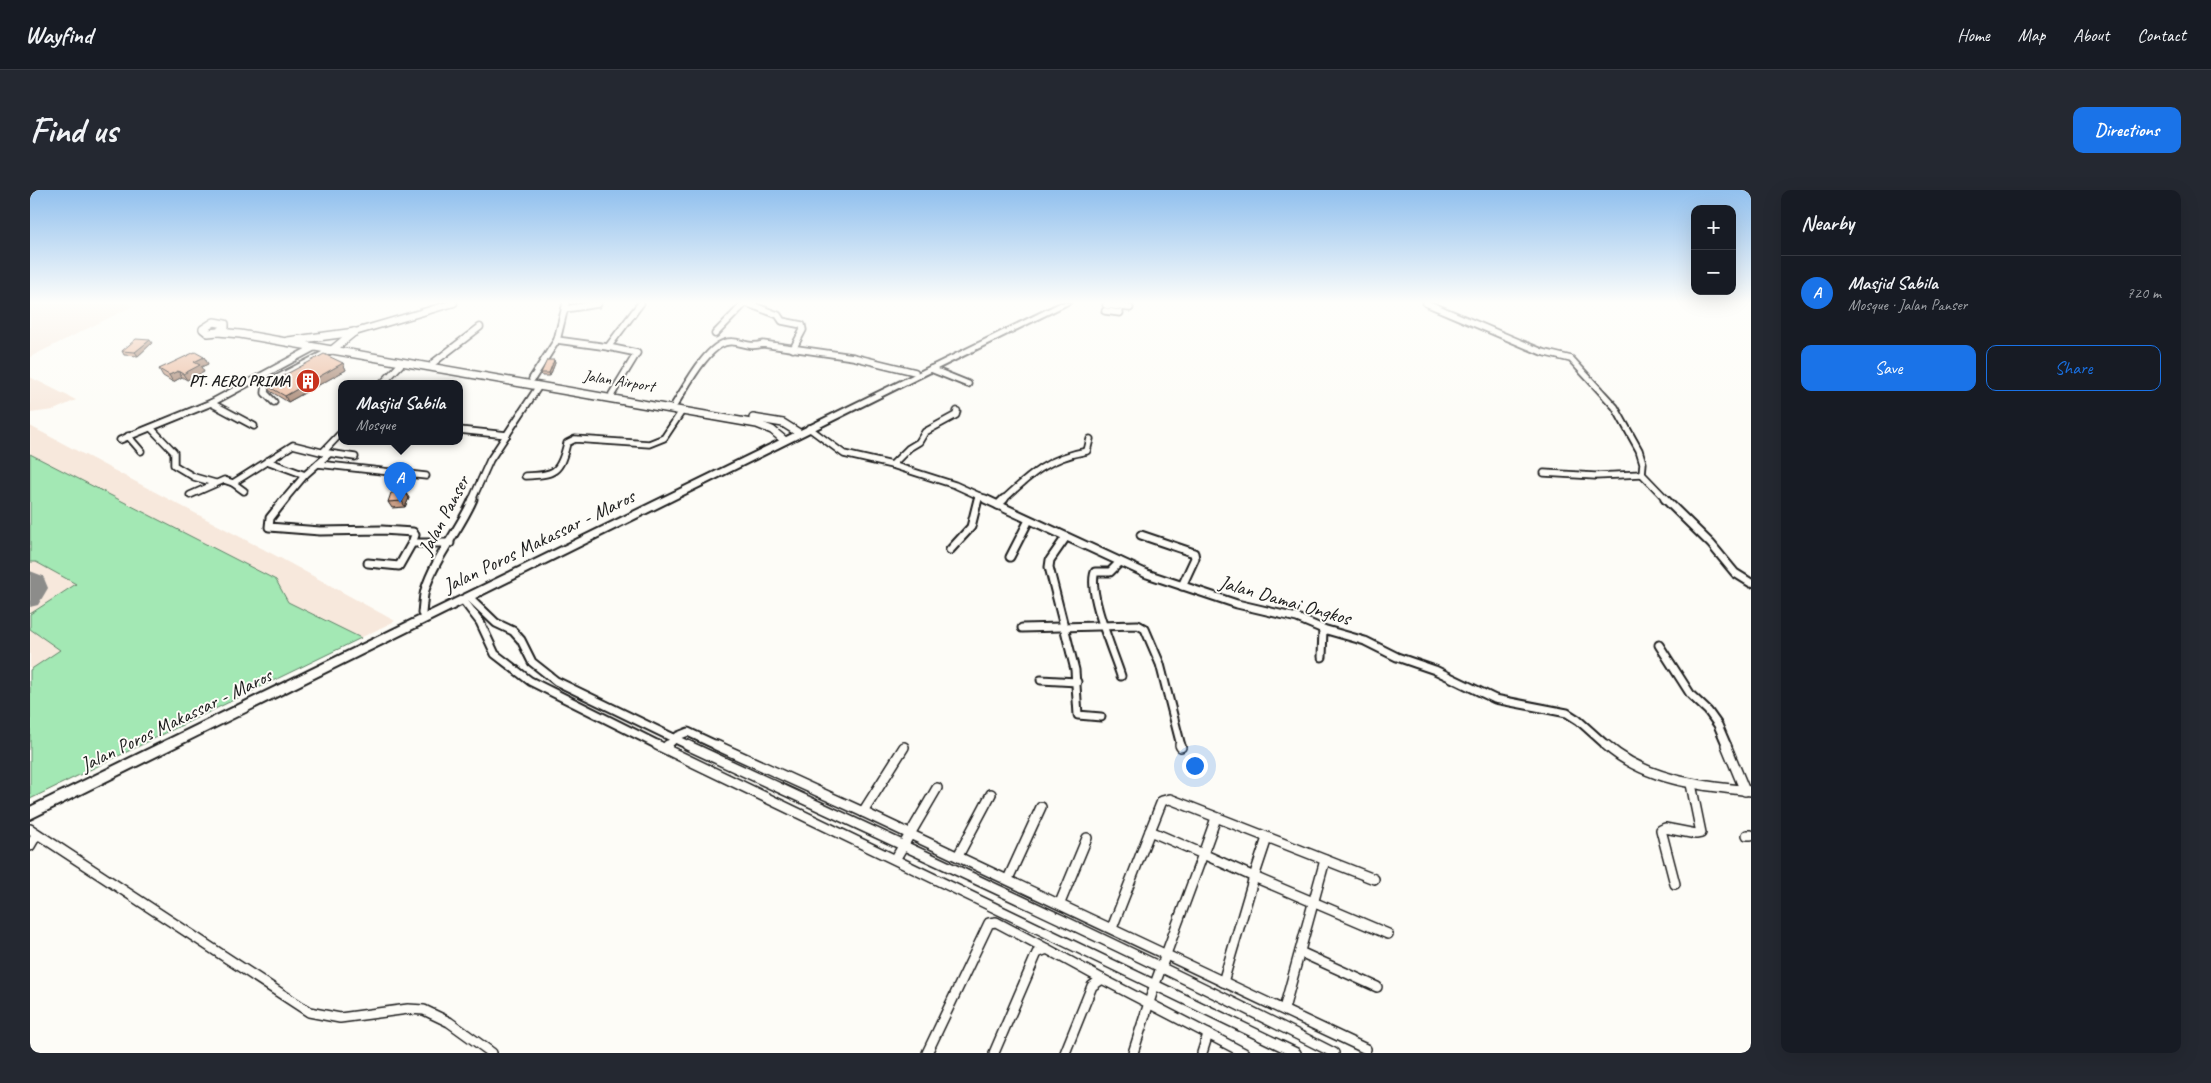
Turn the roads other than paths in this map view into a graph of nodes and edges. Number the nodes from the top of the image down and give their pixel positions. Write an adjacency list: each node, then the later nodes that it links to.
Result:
1 (290, 343): 14 (street, Jalan Airport)
2 (314, 343): 15 (street, Jalan Airport)
3 (340, 343): 15 (street)
4 (459, 343): 19 (street)
5 (555, 343): 24 (street)
6 (578, 343): 16 (street)
7 (611, 343): 16 (street)
8 (724, 343): 33 (street)
9 (740, 343): 17 (street)
10 (796, 343): 17 (street)
11 (974, 343): 22 (highway, Jalan Poros Makassar - Maros)
12 (984, 343): 21 (highway, Jalan Poros Makassar - Maros)
13 (1521, 343): 55 (street)
14 (315, 348): 15 (street, Jalan Airport); 32 (street)
15 (334, 348): 18 (street, Jalan Airport); 19 (street, Jalan Airport); 25 (street)
16 (608, 348): 30 (street)
17 (793, 349): 22 (street)
18 (402, 363): 20 (street, Jalan Airport); 23 (street)
19 (433, 363): 20 (street, Jalan Airport)
20 (443, 368): 24 (street, Jalan Airport); 27 (street, Jalan Airport)
21 (931, 369): 26 (street); 39 (highway, Jalan Poros Makassar - Maros)
22 (915, 372): 41 (highway, Jalan Poros Makassar - Maros)
23 (386, 380)
24 (532, 380): 28 (street, Jalan Airport)
25 (266, 384): 29 (street); 31 (street)
26 (968, 384)
27 (539, 386): 28 (street, Jalan Airport); 42 (street, Jalan Panser)
28 (554, 386): 30 (street, Jalan Airport); 34 (street, Jalan Airport)
29 (258, 387)
30 (612, 394): 33 (street, Jalan Airport)
31 (274, 402)
32 (211, 403): 37 (street); 38 (street)
33 (675, 404): 36 (street, Jalan Airport)
34 (682, 411): 36 (street, Jalan Airport); 58 (street)
35 (957, 411): 53 (street)
36 (734, 417): 41 (street, Jalan Airport); 45 (street, Jalan Airport)
37 (254, 426)
38 (151, 428): 43 (street); 60 (street)
39 (809, 428): 41 (highway, Jalan Poros Makassar - Maros); 53 (street, Jalan Damai Ongkos)
40 (463, 430): 42 (street)
41 (797, 431): 45 (highway, Jalan Poros Makassar - Maros)
42 (507, 435): 69 (street, Jalan Panser)
43 (128, 436): 47 (street); 48 (street)
44 (338, 437): 49 (street)
45 (783, 438): 76 (highway, Jalan Poros Makassar - Maros); 77 (highway, Jalan Poros Makassar - Maros)
46 (1090, 439): 64 (street)
47 (120, 440)
48 (140, 451)
49 (325, 452): 50 (street); 51 (street); 52 (street)
50 (355, 457)
51 (267, 461): 56 (street); 59 (street)
52 (318, 464): 56 (street); 57 (street)
53 (892, 465): 63 (street, Jalan Damai Ongkos)
54 (1544, 473): 55 (street)
55 (1642, 474): 74 (street)
56 (305, 475): 68 (street)
57 (426, 476)
58 (525, 476)
59 (233, 483): 60 (street); 61 (street)
60 (215, 484): 62 (street)
61 (244, 491)
62 (190, 496)
63 (979, 496): 64 (street, Jalan Damai Ongkos); 70 (street)
64 (998, 505): 65 (street, Jalan Damai Ongkos)
65 (1029, 520): 67 (street, Jalan Damai Ongkos); 71 (street)
66 (1141, 535): 75 (street)
67 (1066, 537): 72 (street, Jalan Damai Ongkos); 80 (street)
68 (412, 543): 69 (street); 73 (street)
69 (450, 543): 77 (street, Jalan Panser)
70 (950, 550)
71 (1010, 557)
72 (1120, 562): 75 (street, Jalan Damai Ongkos); 78 (street)
73 (368, 564)
74 (1751, 583)
75 (1182, 586): 81 (street, Jalan Damai Ongkos)
76 (466, 599): 88 (street); 91 (street); 93 (highway, Jalan Poros Makassar - Maros)
77 (422, 613): 93 (highway, Jalan Poros Makassar - Maros)
78 (1104, 626): 80 (street); 84 (street); 90 (street)
79 (1022, 628): 80 (street)
80 (1065, 628): 86 (street)
81 (1323, 629): 83 (street); 94 (street, Jalan Damai Ongkos)
82 (1659, 645): 97 (street)
83 (1322, 657)
84 (1121, 676)
85 (1042, 680): 86 (street)
86 (1077, 682): 87 (street)
87 (1101, 717)
88 (674, 739): 91 (street); 92 (street); 101 (street)
89 (904, 747): 101 (street)
90 (1181, 747)
91 (665, 748): 96 (street)
92 (762, 779): 96 (street); 110 (street)
93 (91, 780): 99 (highway, Jalan Poros Makassar - Maros); 102 (highway, Jalan Poros Makassar - Maros)
94 (1692, 784): 97 (street, Jalan Damai Ongkos); 118 (street)
95 (937, 788): 106 (street)
96 (752, 791): 113 (street)
97 (1748, 791)
98 (991, 794): 112 (street)
99 (30, 805)
100 (1042, 807): 116 (street)
101 (863, 812): 106 (street)
102 (30, 814)
103 (1216, 818): 104 (street); 108 (street); 111 (street)
104 (1150, 831): 111 (street); 121 (street)
105 (34, 832): 109 (street); 135 (street)
106 (910, 834): 110 (street); 112 (street)
107 (1087, 838): 120 (street)
108 (1267, 838): 114 (street); 115 (street)
109 (30, 846)
110 (902, 846): 113 (street); 126 (street)
111 (1203, 854): 115 (street); 125 (street)
112 (958, 856): 116 (street)
113 (896, 858): 129 (street)
114 (1325, 860): 117 (street); 119 (street)
115 (1254, 877): 119 (street); 128 (street)
116 (1008, 879): 120 (street)
117 (1374, 879)
118 (1675, 884)
119 (1312, 902): 122 (street); 124 (street)
120 (1060, 903): 121 (street)
121 (1112, 928): 125 (street)
122 (1388, 934)
123 (1047, 949): 127 (street); 136 (street); 137 (street)
124 (1300, 952): 130 (street); 132 (street)
125 (1166, 954): 126 (street); 128 (street)
126 (1161, 968): 129 (street); 143 (street)
127 (1102, 979): 131 (street); 138 (street)
128 (1223, 982): 132 (street)
129 (1155, 984): 131 (street); 142 (street)
130 (1377, 987)
131 (1149, 1004): 133 (street); 139 (street)
132 (1284, 1009): 134 (street)
133 (1208, 1034): 140 (street); 141 (street)
134 (1366, 1049)
135 (492, 1053)
136 (927, 1053)
137 (994, 1053)
138 (1065, 1053)
139 (1133, 1053)
140 (1202, 1053)
141 (1244, 1053)
142 (1296, 1053)
143 (1334, 1053)

